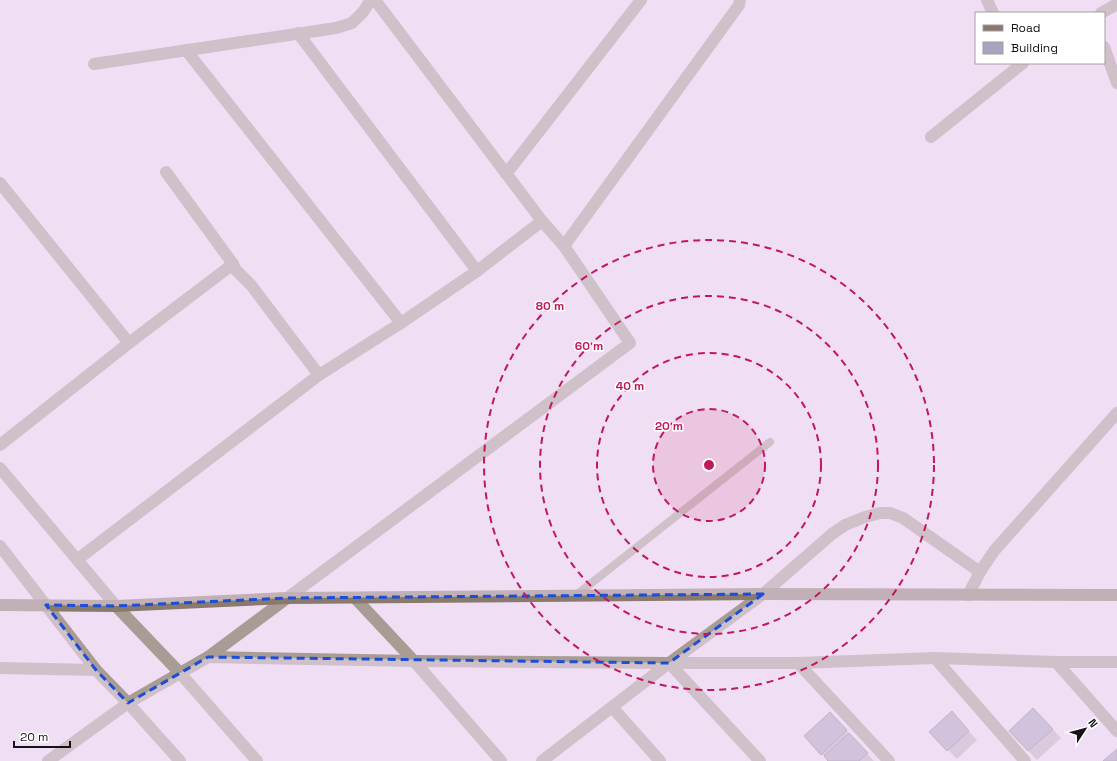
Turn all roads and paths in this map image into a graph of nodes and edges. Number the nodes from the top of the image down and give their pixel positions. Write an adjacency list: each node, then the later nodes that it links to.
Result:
1 (370, 0): 9 (street)
2 (375, 0): 17 (street)
3 (641, 0): 17 (street)
4 (740, 0): 20 (street)
5 (987, 0): 7 (street)
6 (1117, 4): 8 (street)
7 (993, 12)
8 (1104, 12)
9 (298, 33): 10 (street); 22 (street)
10 (186, 50): 12 (street); 23 (street)
11 (1105, 50): 14 (street)
12 (94, 64)
13 (1019, 64): 15 (street)
14 (1117, 83)
15 (931, 137)
16 (166, 172): 21 (street)
17 (506, 174): 19 (street)
18 (0, 183): 24 (street)
19 (542, 221): 20 (street); 22 (street)
20 (564, 246): 37 (street)
21 (233, 264): 24 (street); 25 (street)
22 (477, 271): 23 (street)
23 (401, 323): 25 (street)
24 (129, 343): 28 (street)
25 (319, 375): 31 (street)
26 (1117, 413): 32 (street)
27 (770, 442): 36 (lane)
28 (0, 445)
29 (0, 468): 31 (street)
30 (0, 546): 40 (street)
31 (78, 559): 41 (street)
32 (980, 572): 33 (street); 34 (street)
33 (763, 594): 34 (street); 36 (street); 47 (street)
34 (968, 595): 35 (street)
35 (1117, 595)
36 (575, 596): 38 (street)
37 (287, 598): 38 (street); 41 (street); 42 (street)
38 (355, 598): 44 (street)
39 (0, 605): 40 (street)
40 (46, 605): 41 (street); 50 (street)
41 (116, 606): 51 (street)
42 (208, 658): 44 (street); 51 (street)
43 (935, 658): 45 (street); 48 (street); 63 (street)
44 (414, 661): 47 (street); 58 (street)
45 (1056, 662): 46 (street); 54 (street)
46 (1117, 662)
47 (669, 663): 48 (street); 53 (street); 61 (street)
48 (798, 663): 62 (street)
49 (0, 668): 50 (street)
50 (96, 670): 52 (street)
51 (180, 673): 52 (street); 57 (street)
52 (128, 703): 55 (street); 56 (street)
53 (612, 707): 59 (street); 60 (street)
54 (1117, 731)
55 (48, 761)
56 (180, 761)
57 (257, 761)
58 (502, 761)
59 (542, 761)
60 (660, 761)
61 (760, 761)
62 (889, 761)
63 (1025, 761)

